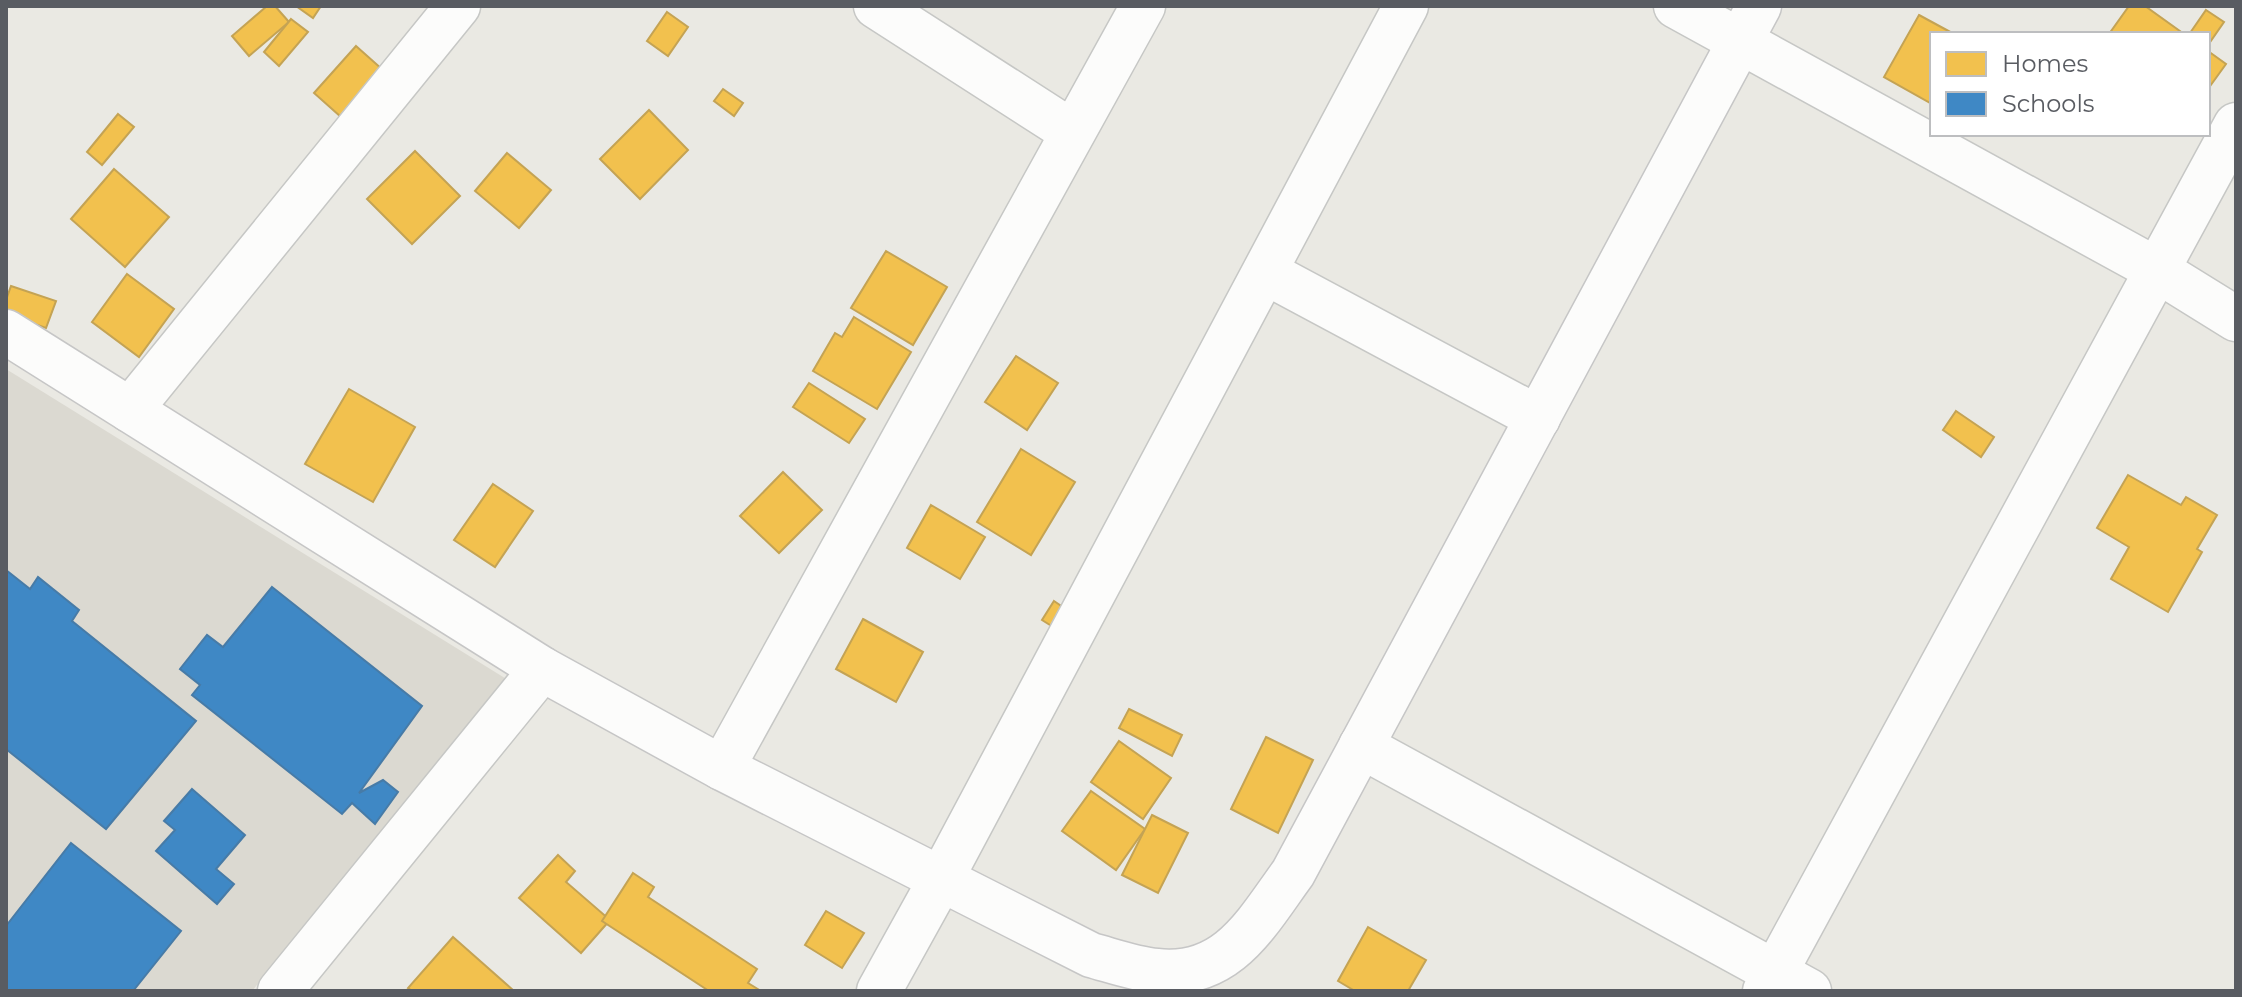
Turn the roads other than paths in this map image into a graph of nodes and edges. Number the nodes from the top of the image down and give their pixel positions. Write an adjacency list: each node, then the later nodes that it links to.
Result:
1 (458, 6): 15 (street)
2 (876, 6): 8 (street)
3 (1143, 6): 8 (street)
4 (1406, 6): 12 (street)
5 (1676, 6): 6 (street)
6 (1749, 24): 9 (street); 16 (street)
7 (2236, 125): 11 (street)
8 (1072, 132): 19 (street)
9 (1930, 133)
10 (1935, 136): 11 (street)
11 (2157, 270): 13 (street); 22 (street)
12 (1265, 272): 16 (street); 20 (street)
13 (2236, 319)
14 (6, 332): 15 (street)
15 (130, 410): 17 (street)
16 (1538, 418): 18 (street)
17 (542, 669): 19 (street); 23 (street)
18 (1361, 746): 21 (street); 22 (street)
19 (722, 768): 20 (street)
20 (941, 879): 21 (street); 24 (street)
21 (1203, 980)
22 (1783, 985)
23 (280, 991)
24 (879, 991)

